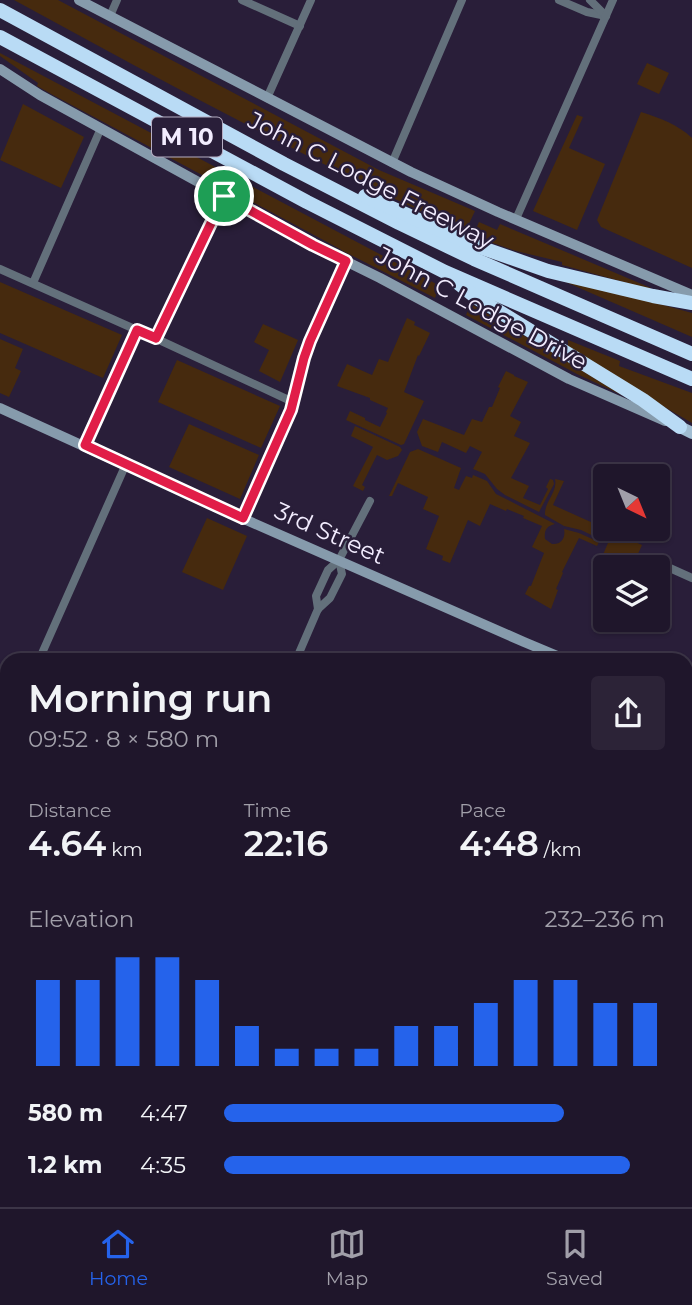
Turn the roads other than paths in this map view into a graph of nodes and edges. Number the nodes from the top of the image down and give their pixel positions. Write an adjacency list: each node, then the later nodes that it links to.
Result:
1 (79, 0): 10 (main road)
2 (117, 0): 10 (street)
3 (242, 0): 12 (street)
4 (311, 0): 12 (street)
5 (462, 0): 17 (street)
6 (559, 0): 11 (street)
7 (590, 0): 11 (street)
8 (613, 0): 11 (street)
9 (0, 10): 18 (highway, John C Lodge Freeway / M 10)
10 (110, 16): 15 (main road)
11 (606, 16): 20 (street)
12 (300, 26): 15 (street)
13 (0, 37): 23 (highway, John C Lodge Freeway / M 10)
14 (0, 69): 16 (main road, John C Lodge Drive)
15 (267, 98): 17 (main road)
16 (101, 128): 19 (main road, John C Lodge Drive); 24 (street)
17 (392, 163): 20 (main road)
18 (312, 178): 26 (highway); 29 (highway, John C Lodge Freeway / M 10)
19 (224, 196): 21 (main road, John C Lodge Drive); 28 (street)
20 (516, 219): 25 (main road)
21 (346, 261): 31 (street); 33 (main road, John C Lodge Drive)
22 (0, 269): 24 (street)
23 (445, 272): 30 (highway, John C Lodge Freeway / M 10); 33 (highway)
24 (33, 284): 27 (street)
25 (692, 295)
26 (692, 303)
27 (137, 330): 28 (street); 34 (street)
28 (156, 338): 31 (street)
29 (692, 354)
30 (692, 379)
31 (293, 402): 37 (street)
32 (0, 408): 34 (main road, 3rd Street)
33 (686, 430)
34 (85, 445): 35 (main road, 3rd Street)
35 (126, 464): 37 (main road, 3rd Street); 42 (street)
36 (370, 501): 38 (street)
37 (243, 518): 38 (main road, 3rd Street)
38 (339, 559): 41 (street); 41 (street); 44 (main road, 3rd Street)
39 (670, 568): 40 (street)
40 (692, 578)
41 (318, 609): 43 (street)
42 (42, 653)
43 (299, 653)
44 (540, 653)

